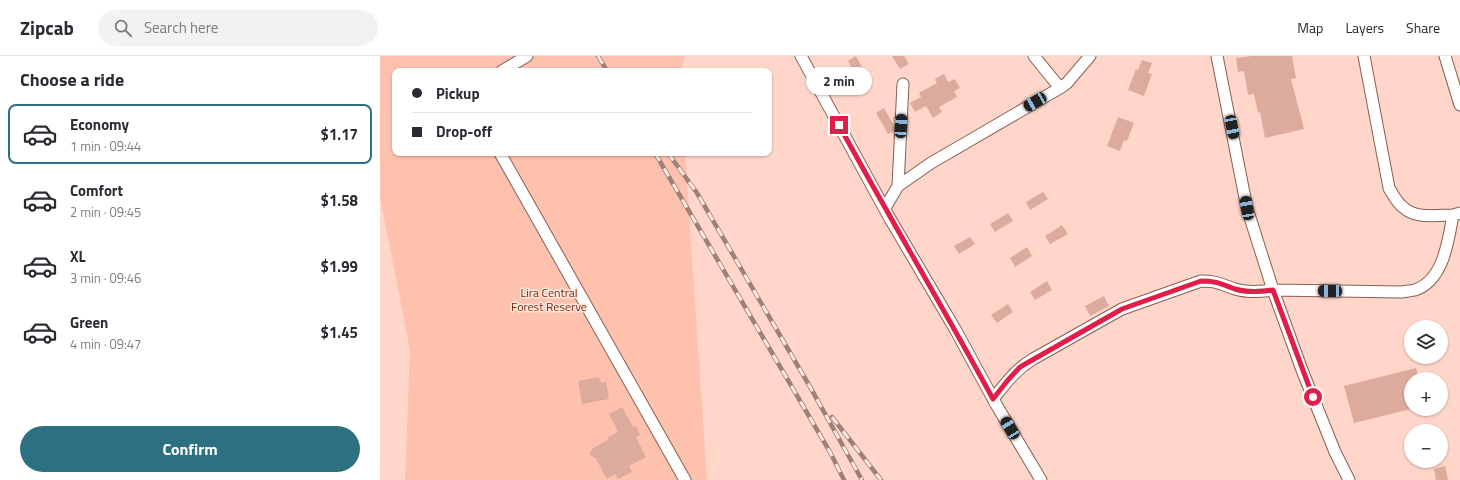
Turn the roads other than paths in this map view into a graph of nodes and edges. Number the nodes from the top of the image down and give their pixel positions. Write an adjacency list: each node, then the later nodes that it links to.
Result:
1 (527, 56): 8 (street)
2 (801, 56): 14 (street)
3 (1034, 56): 10 (street)
4 (1090, 56): 10 (street)
5 (1217, 56): 16 (street)
6 (1364, 56): 15 (street)
7 (1445, 56): 11 (street)
8 (507, 68)
9 (903, 84): 13 (street)
10 (1060, 88): 13 (street)
11 (1460, 105)
12 (502, 156): 18 (street)
13 (898, 186): 14 (street)
14 (884, 208): 17 (street)
15 (1457, 214): 16 (street)
16 (1273, 290): 17 (street); 20 (street)
17 (993, 399): 19 (street)
18 (685, 480)
19 (1041, 480)
20 (1349, 480)

